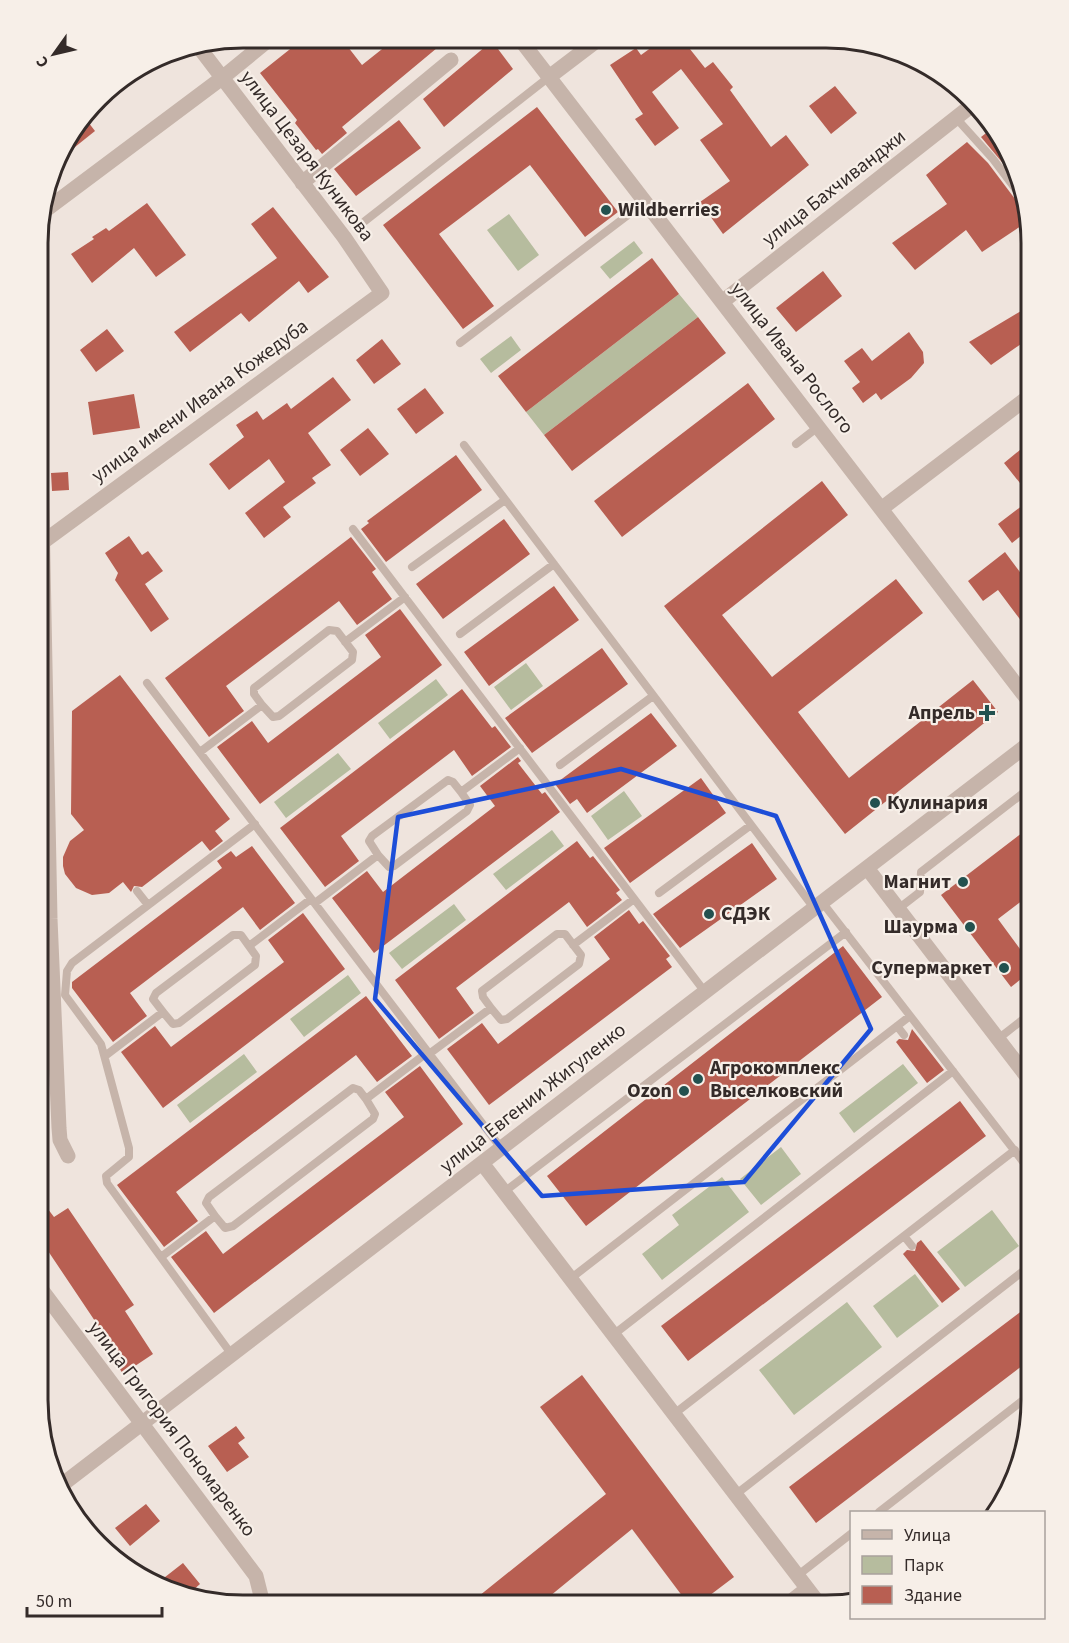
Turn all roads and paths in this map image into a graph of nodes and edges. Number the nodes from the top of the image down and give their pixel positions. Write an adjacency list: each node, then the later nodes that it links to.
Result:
1 (259, 48): 7 (street)
2 (527, 48): 6 (street, улица Ивана Рослого)
3 (587, 48): 6 (street)
4 (203, 53): 7 (street, улица Цезаря Куникова)
5 (451, 60): 10 (street)
6 (549, 77): 12 (street, улица Ивана Рослого); 14 (lane)
7 (222, 78): 10 (street, улица Цезаря Куникова); 13 (street)
8 (967, 109): 9 (street, улица Бахчиванджи)
9 (956, 118): 11 (lane); 16 (street, улица Бахчиванджи)
10 (302, 183): 15 (street, улица Цезаря Куникова)
11 (1011, 183)
12 (645, 202): 16 (street, улица Ивана Рослого); 17 (lane)
13 (52, 205)
14 (366, 221)
15 (382, 292): 25 (street, улица имени Ивана Кожедуба)
16 (722, 302): 19 (street, улица Ивана Рослого)
17 (460, 343)
18 (1021, 403): 23 (street)
19 (818, 427): 20 (lane); 23 (street, улица Ивана Рослого)
20 (796, 444)
21 (464, 446): 22 (lane)
22 (506, 500): 26 (lane); 27 (lane)
23 (881, 509): 32 (street, улица Ивана Рослого)
24 (353, 529): 28 (lane)
25 (48, 538)
26 (554, 564): 29 (lane); 33 (lane)
27 (412, 567)
28 (405, 597): 30 (lane); 35 (lane)
29 (460, 634)
30 (345, 642): 34 (lane); 34 (lane)
31 (147, 683): 37 (lane)
32 (1021, 691)
33 (653, 696): 38 (lane); 42 (lane)
34 (262, 705): 37 (lane)
35 (520, 748): 39 (lane); 48 (lane)
36 (1021, 750): 45 (street, улица Евгении Жигуленко)
37 (200, 752): 41 (lane)
38 (560, 765)
39 (461, 792): 44 (lane); 44 (lane)
40 (1021, 795): 52 (lane)
41 (255, 824): 49 (lane); 50 (lane)
42 (751, 825): 47 (lane); 51 (lane)
43 (48, 846): 71 (street)
44 (378, 855): 49 (lane)
45 (867, 868): 51 (street, улица Евгении Жигуленко); 52 (street)
46 (137, 891): 50 (lane)
47 (659, 893)
48 (634, 899): 54 (lane); 56 (lane)
49 (313, 901): 55 (lane); 64 (lane)
50 (148, 905): 65 (lane)
51 (818, 905): 53 (lane); 56 (street, улица Евгении Жигуленко)
52 (898, 909): 63 (street)
53 (846, 932): 59 (lane); 74 (lane)
54 (573, 945): 57 (lane); 57 (lane)
55 (249, 946): 58 (lane); 58 (lane)
56 (705, 992): 69 (street, улица Евгении Жигуленко)
57 (491, 1008): 64 (lane)
58 (163, 1012): 65 (lane)
59 (910, 1016): 61 (lane); 67 (lane)
60 (1021, 1021): 63 (lane)
61 (897, 1026): 62 (lane); 80 (lane)
62 (904, 1035)
63 (998, 1039): 66 (street)
64 (429, 1053): 68 (lane); 69 (lane)
65 (105, 1056): 78 (lane)
66 (1021, 1069)
67 (953, 1071): 70 (lane); 82 (lane)
68 (366, 1100): 75 (lane); 75 (lane)
69 (501, 1148): 73 (street, улица Евгении Жигуленко)
70 (1015, 1150): 72 (lane); 76 (lane)
71 (68, 1156)
72 (1021, 1158)
73 (482, 1163): 74 (street); 83 (street, улица Евгении Жигуленко)
74 (504, 1192): 80 (street)
75 (215, 1216): 78 (lane)
76 (904, 1236): 77 (lane); 85 (lane)
77 (912, 1246)
78 (161, 1257): 83 (lane)
79 (1021, 1273): 88 (lane)
80 (570, 1279): 82 (street)
81 (48, 1298): 86 (street, улица Григория Пономаренко)
82 (613, 1335): 85 (street)
83 (232, 1355): 86 (street, улица Евгении Жигуленко)
84 (1021, 1402): 89 (lane)
85 (674, 1414): 88 (street)
86 (141, 1424): 87 (street, улица Евгении Жигуленко); 92 (street, улица Григория Пономаренко)
87 (66, 1482)
88 (735, 1495): 91 (street)
89 (880, 1511)
90 (850, 1535): 91 (lane)
91 (801, 1581): 93 (lane); 94 (street)
92 (261, 1595)
93 (789, 1595)
94 (812, 1595)

